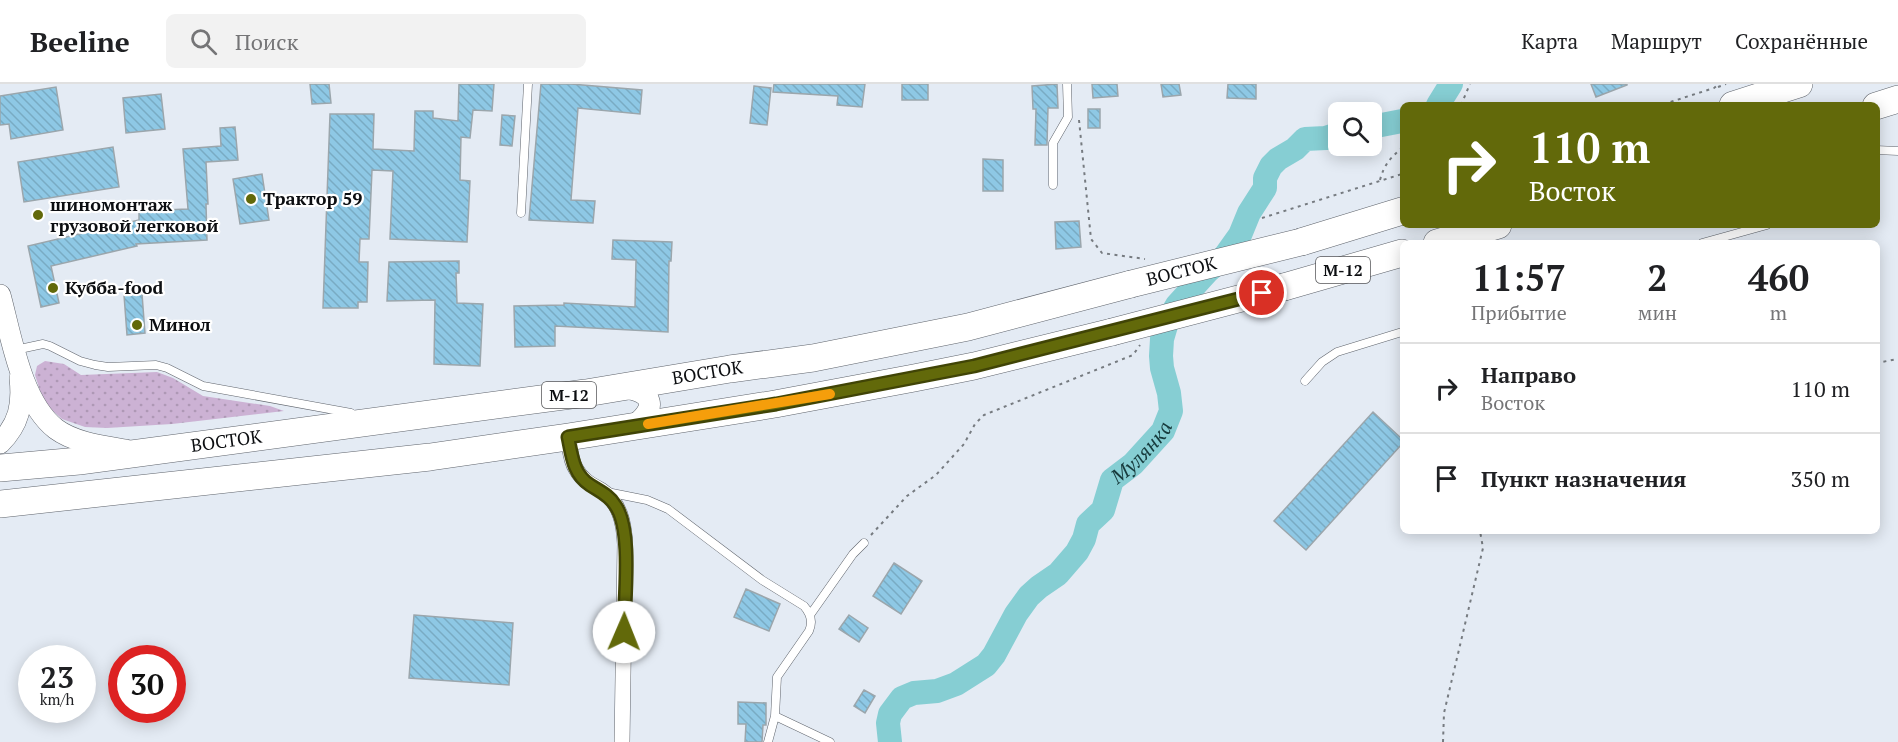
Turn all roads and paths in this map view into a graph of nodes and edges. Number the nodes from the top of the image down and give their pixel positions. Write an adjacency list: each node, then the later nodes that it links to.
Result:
1 (528, 84): 19 (lane)
2 (1067, 84): 17 (lane)
3 (1470, 84): 9 (path)
4 (1719, 84): 7 (path)
5 (1726, 84): 7 (path)
6 (1799, 84): 7 (highway)
7 (1724, 96): 10 (path)
8 (1898, 99): 11 (highway)
9 (1462, 102)
10 (1679, 102)
11 (1880, 105)
12 (1400, 150): 16 (path)
13 (1880, 150): 14 (lane)
14 (1898, 151)
15 (1400, 175): 16 (path)
16 (1380, 180): 20 (path)
17 (1053, 184)
18 (1400, 212): 32 (highway, ВОСТОК / М-12, bridge)
19 (521, 213)
20 (1262, 218)
21 (1488, 228): 23 (highway)
22 (1756, 228): 24 (lane)
23 (1447, 240)
24 (1713, 240)
25 (1400, 254): 34 (highway, ВОСТОК / М-12, bridge)
26 (0, 295): 28 (street)
27 (1400, 333): 31 (lane)
28 (17, 358): 33 (lane); 36 (street); 37 (street)
29 (1898, 358): 30 (path)
30 (1880, 362)
31 (1305, 381)
32 (620, 387): 33 (highway, ВОСТОК / М-12); 34 (street)
33 (385, 420): 37 (highway, ВОСТОК / М-12)
34 (632, 427): 35 (highway, ВОСТОК / М-12)
35 (568, 437): 39 (street); 40 (highway, ВОСТОК / М-12)
36 (0, 443)
37 (142, 452): 38 (highway, ВОСТОК / М-12)
38 (0, 468)
39 (602, 491): 43 (lane); 45 (street)
40 (0, 504)
41 (1481, 534): 48 (path)
42 (864, 543): 43 (lane)
43 (810, 615): 44 (lane)
44 (775, 716): 46 (lane); 47 (lane)
45 (622, 742)
46 (768, 742)
47 (830, 742)
48 (1443, 742)

